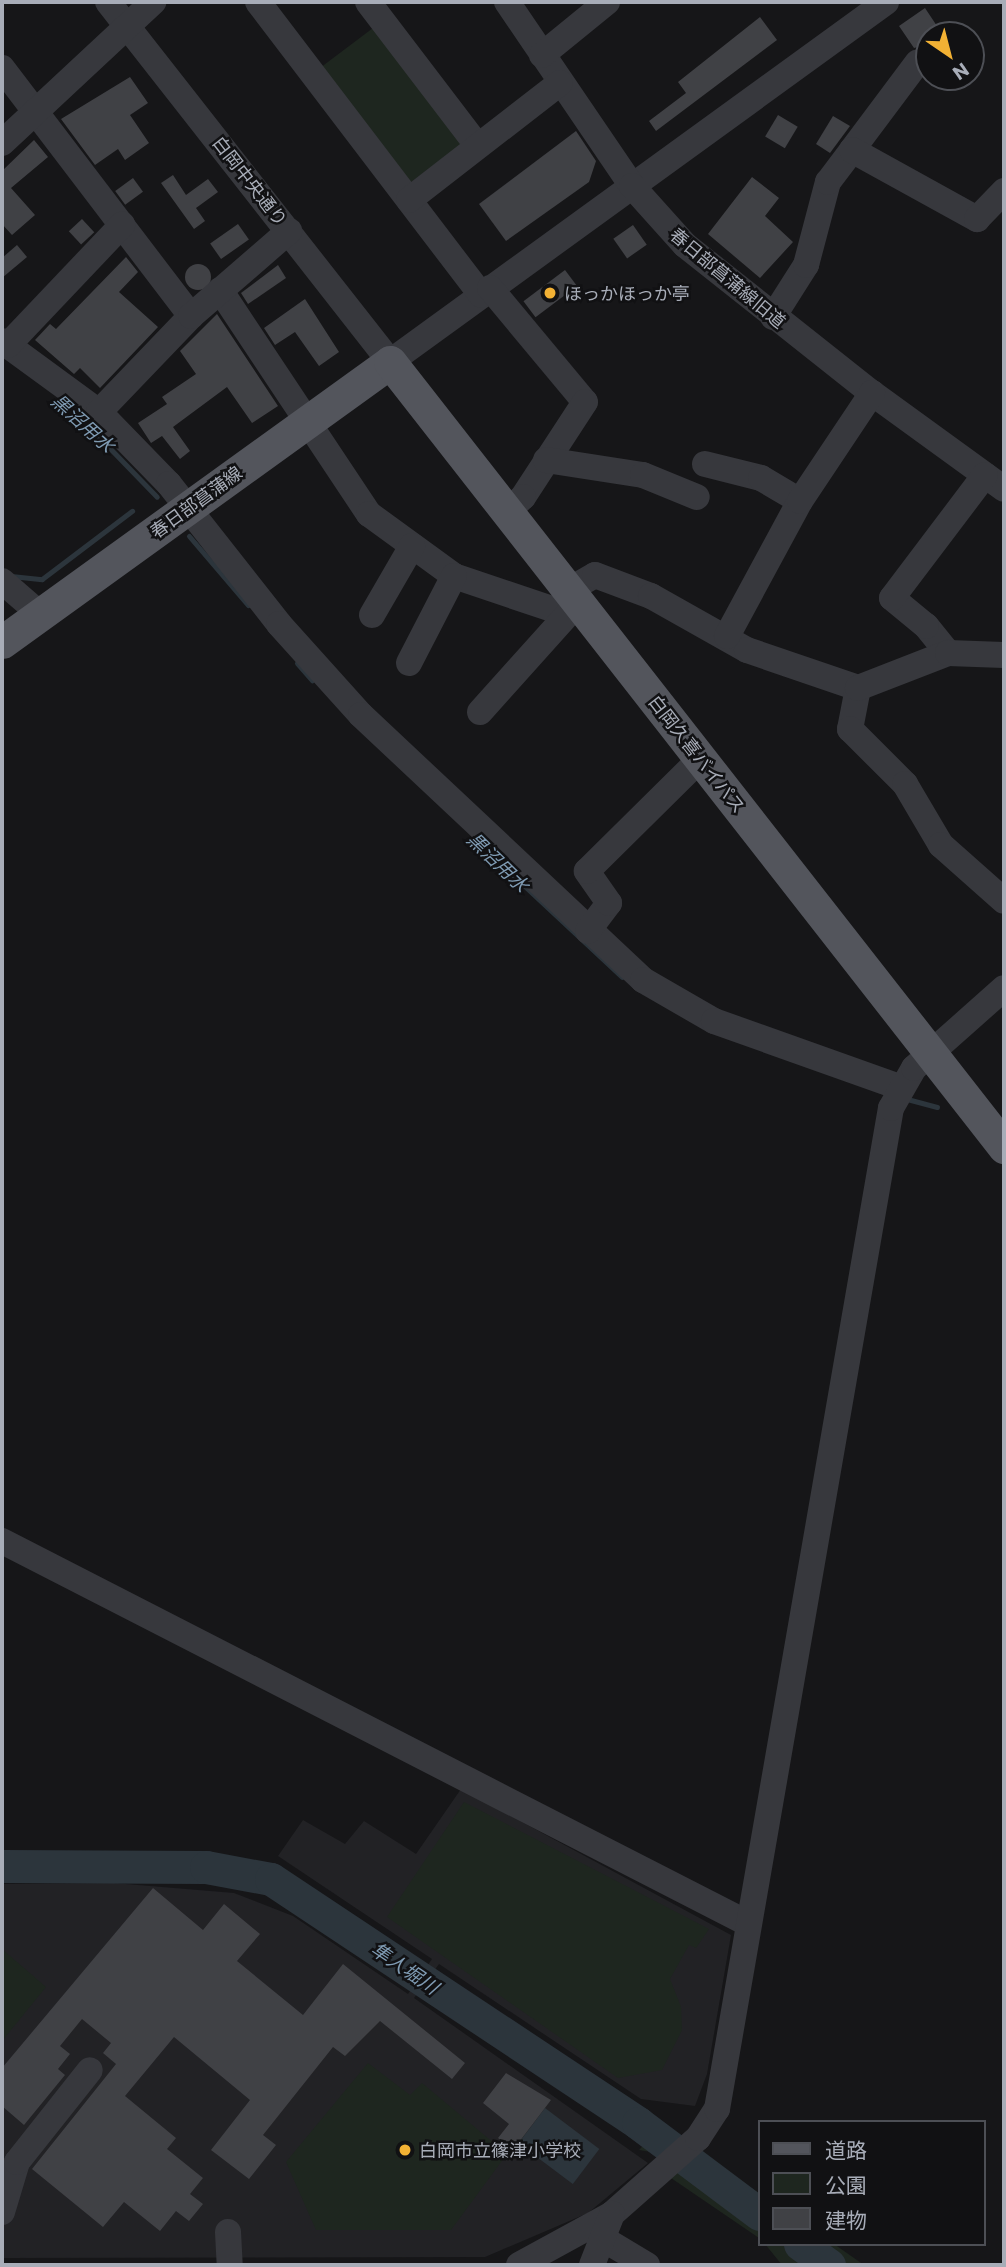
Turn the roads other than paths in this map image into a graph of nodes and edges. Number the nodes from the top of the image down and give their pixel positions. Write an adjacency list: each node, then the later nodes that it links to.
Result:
1 (108, 2): 8 (street, 白岡中央通り)
2 (153, 2): 8 (street)
3 (258, 2): 19 (street)
4 (368, 2): 15 (street)
5 (507, 2): 9 (street, 春日部菖蒲線旧道)
6 (887, 2): 17 (street)
7 (597, 5): 9 (street)
8 (128, 28): 13 (street); 21 (street, 白岡中央通り)
9 (542, 55): 12 (street, 春日部菖蒲線旧道)
10 (915, 66): 16 (street)
11 (2, 68): 13 (street)
12 (560, 83): 15 (street); 17 (street, 春日部菖蒲線旧道)
13 (36, 112): 14 (street); 20 (street)
14 (2, 144)
15 (477, 145): 19 (street)
16 (852, 150): 18 (street); 25 (street)
17 (632, 186): 23 (street); 25 (street, 春日部菖蒲線旧道)
18 (1004, 191)
19 (409, 200): 23 (street)
20 (122, 225): 24 (street); 26 (street)
21 (289, 231): 22 (street); 27 (street, 白岡中央通り)
22 (220, 290): 24 (street); 30 (street)
23 (486, 292): 27 (street); 31 (street)
24 (191, 316): 29 (street)
25 (773, 317): 28 (street, 春日部菖蒲線旧道)
26 (5, 343): 29 (street)
27 (390, 362): 30 (main road, 春日部菖蒲線); 37 (main road, 白岡久喜バイパス)
28 (872, 393): 33 (street, 春日部菖蒲線旧道); 35 (street)
29 (99, 412): 36 (street)
30 (308, 420): 36 (main road, 春日部菖蒲線); 38 (street)
31 (546, 460): 34 (street); 37 (street)
32 (705, 464): 35 (street)
33 (995, 482): 46 (street)
34 (697, 497)
35 (800, 501): 44 (street)
36 (188, 507): 42 (main road, 春日部菖蒲線); 53 (street)
37 (507, 512): 41 (main road, 白岡久喜バイパス)
38 (412, 545): 39 (street); 43 (street)
39 (454, 576): 41 (street); 48 (street)
40 (2, 581): 42 (street)
41 (570, 602): 44 (street); 50 (street); 51 (main road, 白岡久喜バイパス)
42 (40, 614): 45 (main road, 春日部菖蒲線)
43 (372, 615)
44 (727, 636): 49 (street)
45 (2, 642)
46 (948, 653): 47 (street); 49 (street)
47 (1004, 655)
48 (409, 663)
49 (858, 688): 52 (street)
50 (480, 712)
51 (700, 759): 53 (street); 55 (main road, 白岡久喜バイパス)
52 (1004, 901)
53 (588, 931): 56 (street)
54 (1004, 988): 55 (street)
55 (930, 1053): 56 (street); 57 (main road, 白岡久喜バイパス)
56 (900, 1087): 59 (street)
57 (999, 1132)
58 (2, 1541): 59 (street)
59 (747, 1923): 62 (street)
60 (90, 2070): 61 (street)
61 (2, 2212)
62 (612, 2214): 64 (street); 66 (street)
63 (228, 2232): 65 (street)
64 (605, 2240): 67 (street); 68 (street)
65 (230, 2265)
66 (519, 2265)
67 (592, 2265)
68 (647, 2265)

